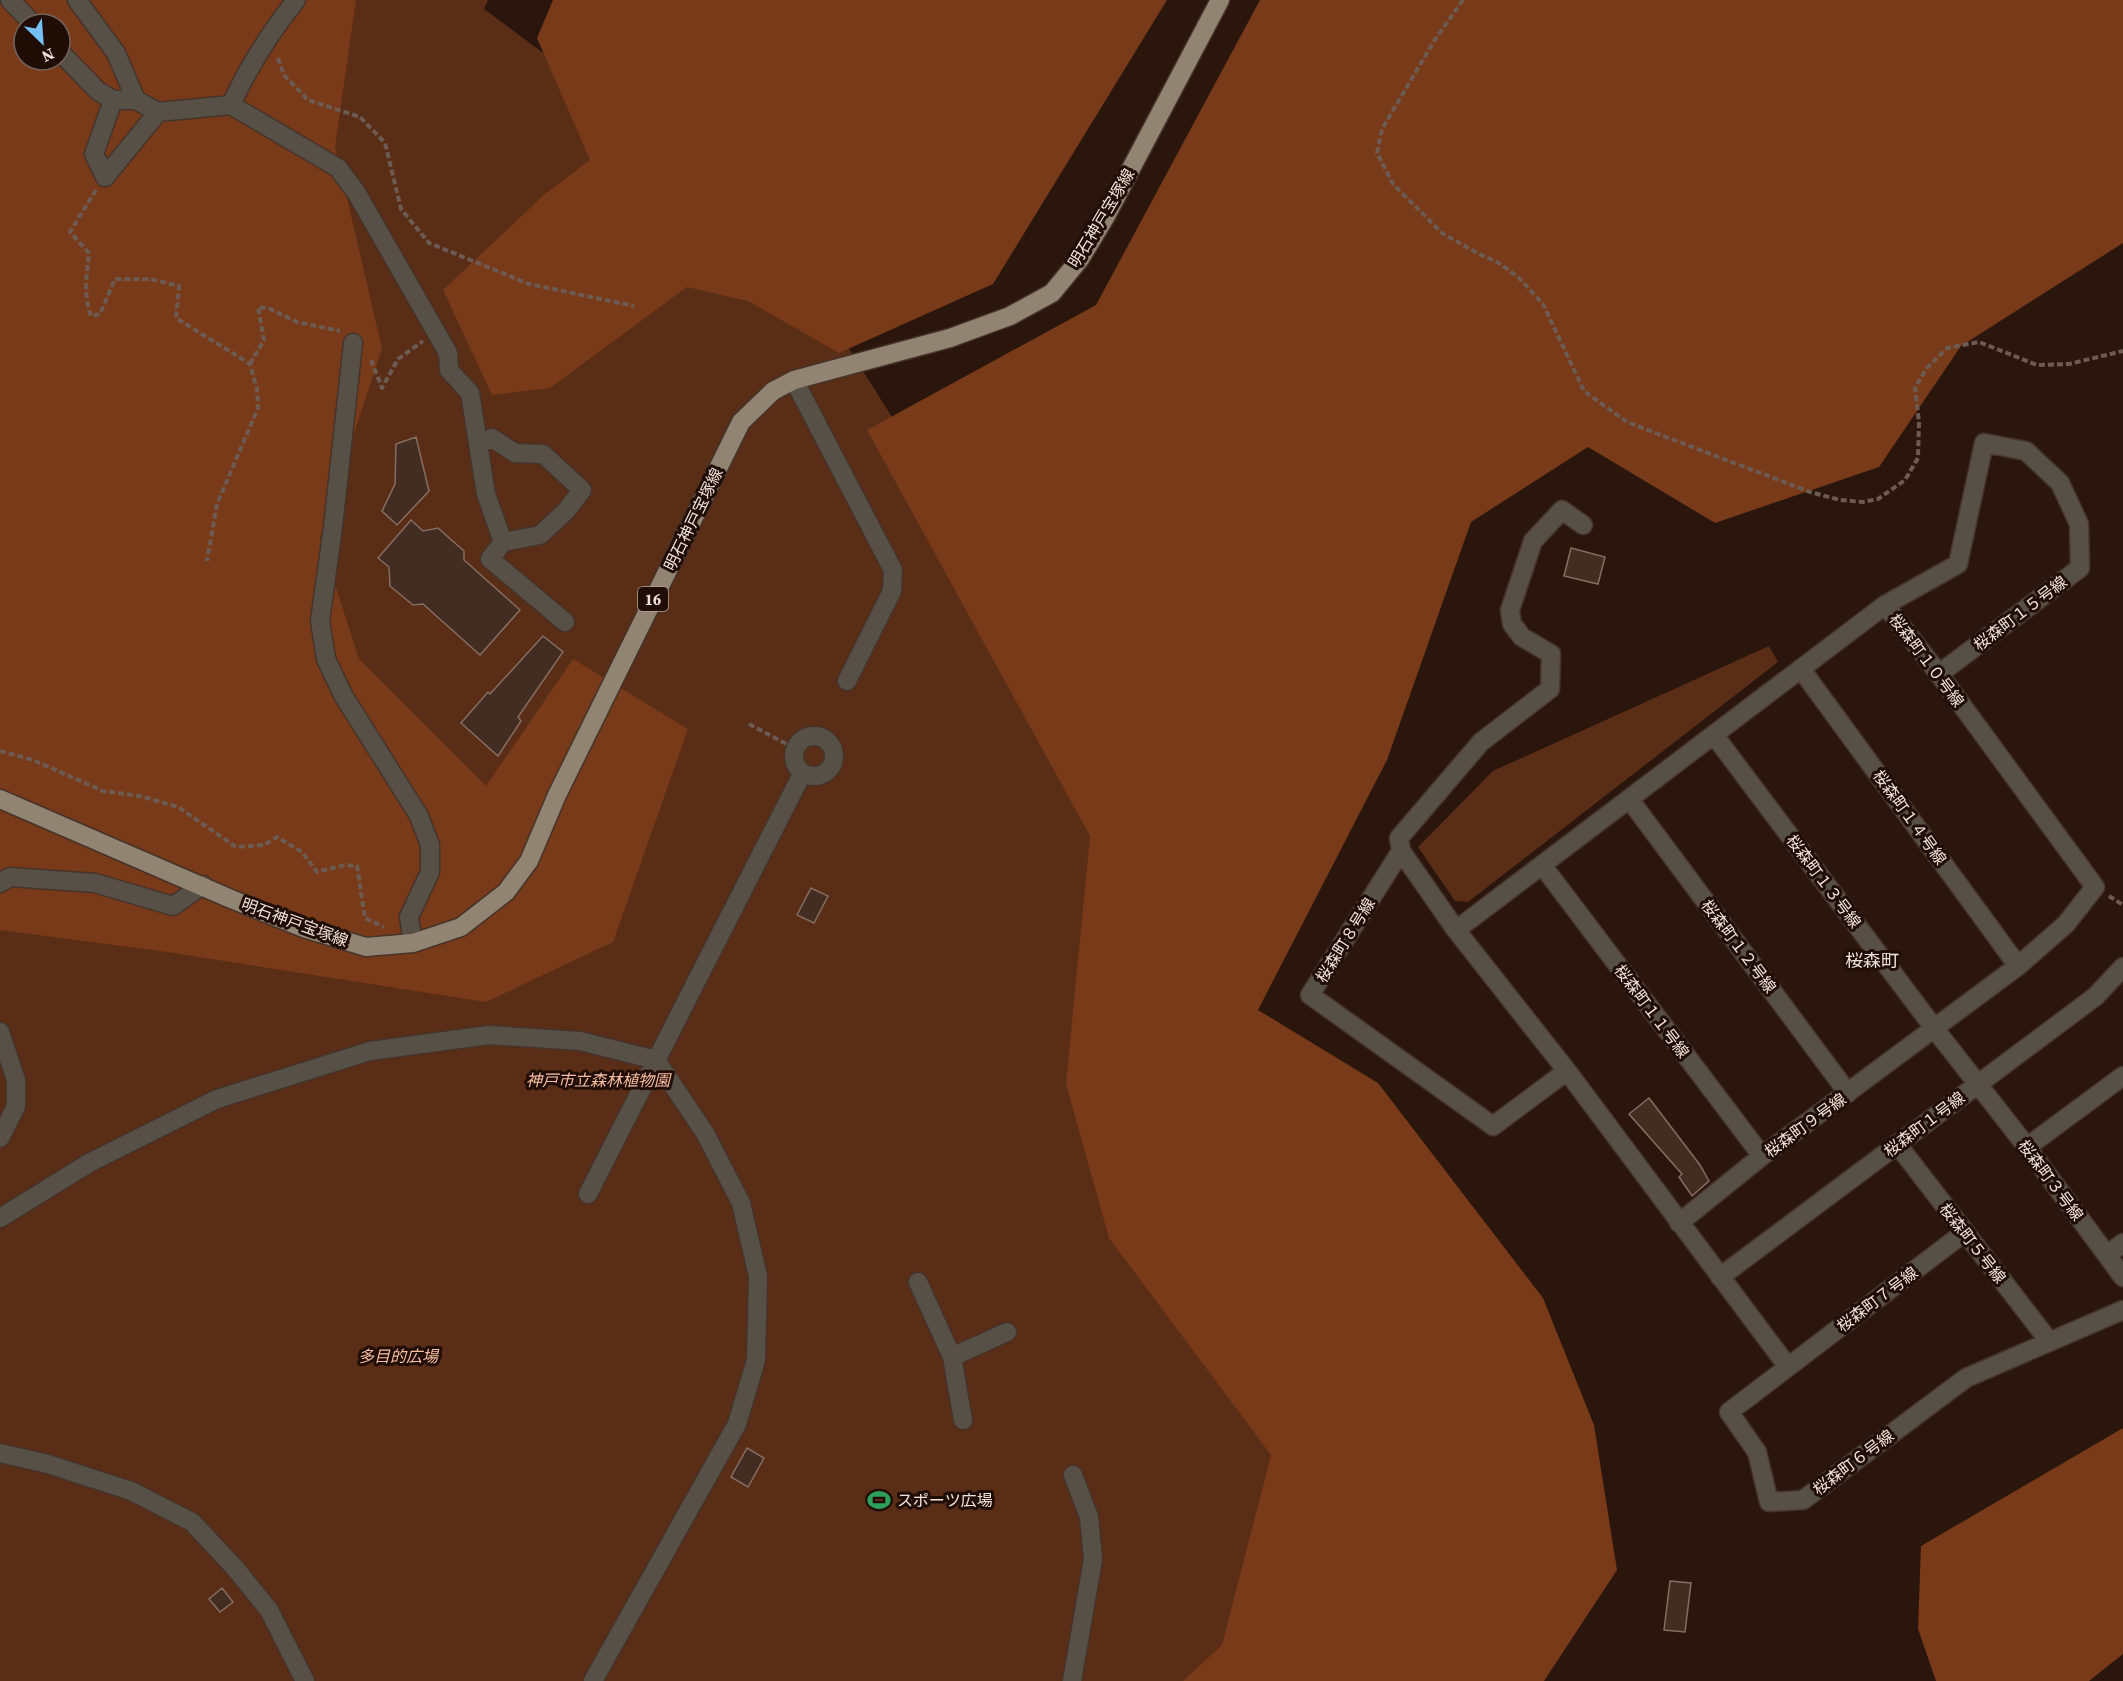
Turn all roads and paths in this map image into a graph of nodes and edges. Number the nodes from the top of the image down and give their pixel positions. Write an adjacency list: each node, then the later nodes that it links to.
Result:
1 (10, 0): 6 (street)
2 (76, 0): 10 (street)
3 (296, 0): 7 (street)
4 (1221, 0): 17 (main road, 明石神戸宝塚線 / 16)
5 (1463, 0): 16 (path)
6 (22, 12)
7 (269, 35): 11 (street); 14 (path)
8 (72, 64): 9 (street)
9 (113, 100): 10 (street); 13 (street)
10 (136, 100): 12 (street)
11 (231, 105): 12 (street); 18 (street)
12 (158, 112): 13 (street)
13 (105, 177): 21 (path)
14 (634, 306)
15 (353, 343): 39 (street)
16 (2123, 351)
17 (794, 380): 26 (street); 39 (main road, 明石神戸宝塚線 / 16)
18 (478, 444): 20 (street); 20 (street)
19 (1583, 525): 34 (street)
20 (503, 542): 23 (street)
21 (207, 561)
22 (1885, 605): 24 (street, 桜森町１０号線); 25 (street, 桜森町１０号線); 25 (street, 桜森町１５号線)
23 (565, 622)
24 (1801, 669): 28 (street, 桜森町１０号線); 40 (street, 桜森町１４号線)
25 (1939, 674): 40 (street, 桜森町１０号線)
26 (847, 681)
27 (749, 724): 29 (path)
28 (1714, 735): 33 (street, 桜森町１０号線); 42 (street, 桜森町１３号線)
29 (794, 748): 31 (street); 31 (street)
30 (0, 751): 39 (path)
31 (802, 774): 44 (street)
32 (0, 799): 37 (main road, 明石神戸宝塚線 / 16)
33 (1630, 800): 35 (street, 桜森町１０号線); 48 (street, 桜森町１２号線)
34 (1401, 851): 38 (street); 45 (street, 桜森町８号線)
35 (1542, 865): 38 (street, 桜森町１０号線); 52 (street, 桜森町１１号線)
36 (0, 883): 37 (street)
37 (203, 885): 39 (main road, 明石神戸宝塚線 / 16)
38 (1456, 930): 45 (street)
39 (413, 943)
40 (2018, 966): 42 (street, 桜森町１０号線)
41 (2123, 967): 47 (street, 桜森町１号線)
42 (1934, 1028): 47 (street, 桜森町１３号線); 48 (street, 桜森町９号線)
43 (0, 1032): 49 (street)
44 (656, 1060): 53 (street); 54 (street); 71 (street)
45 (1567, 1071): 55 (street)
46 (2123, 1076): 51 (street)
47 (1978, 1084): 50 (street, 桜森町１号線); 51 (street, 桜森町３号線)
48 (1848, 1093): 52 (street, 桜森町９号線)
49 (0, 1138)
50 (1897, 1144): 56 (street, 桜森町５号線); 59 (street, 桜森町１号線)
51 (2028, 1147): 58 (street, 桜森町３号線)
52 (1762, 1156): 55 (street, 桜森町９号線)
53 (588, 1194)
54 (0, 1218)
55 (1679, 1223): 59 (street)
56 (1965, 1232): 64 (street, 桜森町５号線); 66 (street, 桜森町７号線)
57 (2123, 1243): 58 (street)
58 (2107, 1255): 60 (street, 桜森町３号線)
59 (1720, 1277): 66 (street)
60 (2123, 1277)
61 (918, 1282): 65 (street)
62 (2123, 1310): 64 (street, 桜森町６号線)
63 (1007, 1332): 65 (street)
64 (2049, 1341): 66 (street, 桜森町６号線)
65 (952, 1357): 67 (street)
66 (1788, 1367)
67 (963, 1420)
68 (0, 1453): 70 (street)
69 (1073, 1475): 72 (street)
70 (305, 1681)
71 (593, 1681)
72 (1072, 1681)

